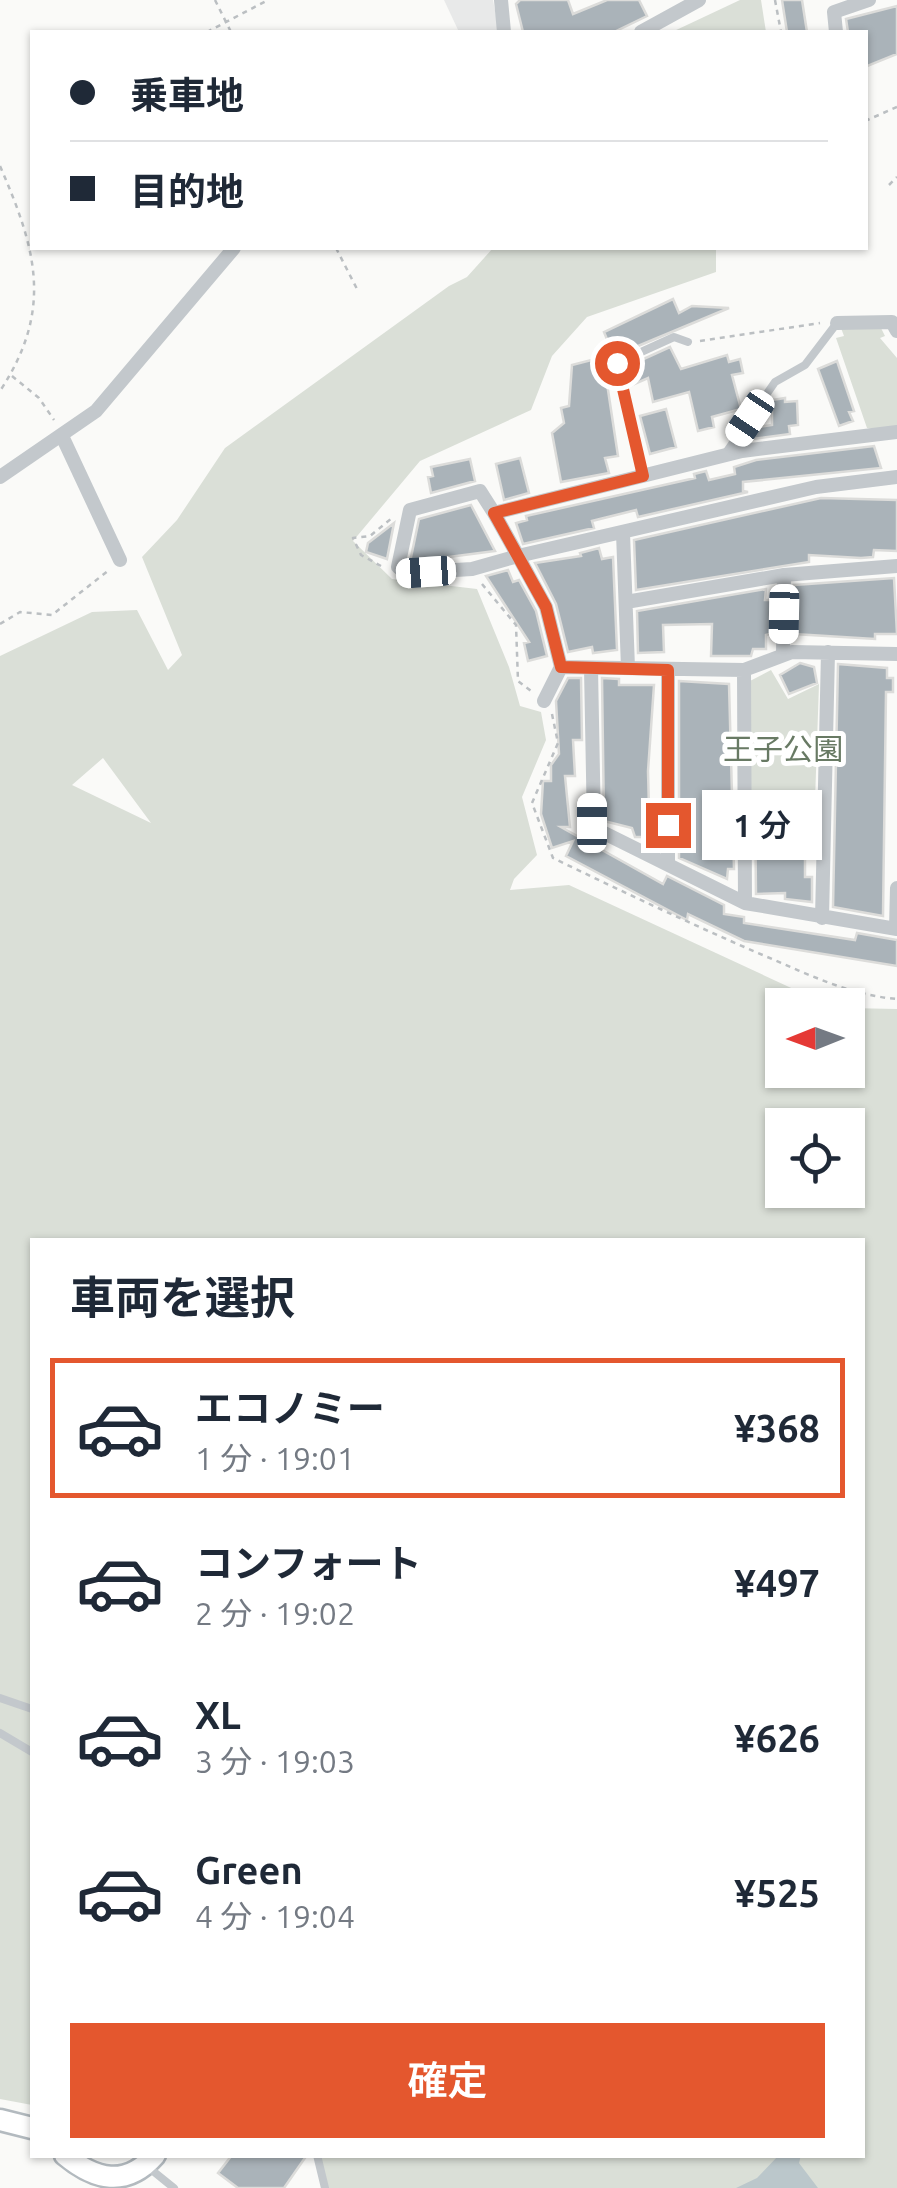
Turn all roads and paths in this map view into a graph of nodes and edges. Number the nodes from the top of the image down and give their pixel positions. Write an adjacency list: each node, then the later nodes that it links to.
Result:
1 (215, 0): 8 (path)
2 (268, 0): 8 (path)
3 (501, 0): 11 (street)
4 (698, 0): 7 (street)
5 (775, 0): 13 (path)
6 (870, 0): 14 (street)
7 (681, 3): 12 (street)
8 (226, 22): 9 (path); 10 (path)
9 (211, 30)
10 (230, 30)
11 (504, 30)
12 (644, 30)
13 (781, 30)
14 (835, 30)
15 (895, 108): 16 (path); 17 (path)
16 (897, 116)
17 (868, 120)
18 (0, 166): 21 (path)
19 (897, 177): 20 (path)
20 (889, 185)
21 (30, 241)
22 (32, 250): 29 (path)
23 (232, 250): 32 (street)
24 (337, 250): 25 (path)
25 (357, 289)
26 (836, 323): 27 (street); 28 (path); 33 (lane)
27 (897, 331)
28 (688, 342): 34 (lane)
29 (11, 374): 30 (path); 32 (path)
30 (0, 391)
31 (897, 432): 33 (street)
32 (62, 436): 35 (street); 41 (street)
33 (723, 458): 34 (street)
34 (643, 476): 37 (street)
35 (0, 477)
36 (897, 477): 39 (street)
37 (494, 513): 38 (street); 40 (street)
38 (408, 517): 43 (street); 43 (path)
39 (624, 534): 40 (street); 46 (street)
40 (518, 556): 44 (street); 51 (street)
41 (120, 560): 47 (path)
42 (897, 566): 45 (street)
43 (398, 567): 44 (street)
44 (482, 568): 56 (path)
45 (784, 575): 46 (street); 49 (street)
46 (626, 602): 53 (street)
47 (0, 624)
48 (828, 652): 49 (street); 50 (street); 60 (street)
49 (783, 653): 55 (street)
50 (897, 654)
51 (561, 667): 52 (street); 56 (street)
52 (591, 668): 53 (street); 57 (street)
53 (628, 668): 54 (street)
54 (668, 670): 55 (street); 57 (street)
55 (744, 670): 59 (street)
56 (544, 700): 62 (path)
57 (668, 864): 59 (street)
58 (897, 888): 61 (street)
59 (745, 903): 60 (street)
60 (822, 918): 61 (street)
61 (896, 929)
62 (897, 999)
63 (0, 1698): 64 (lane)
64 (30, 1708)
65 (0, 1733): 66 (lane)
66 (30, 1751)
67 (0, 2120): 68 (street)
68 (30, 2128)
69 (69, 2158): 71 (street)
70 (318, 2158): 73 (lane)
71 (150, 2160): 72 (lane)
72 (174, 2188)
73 (324, 2188)

